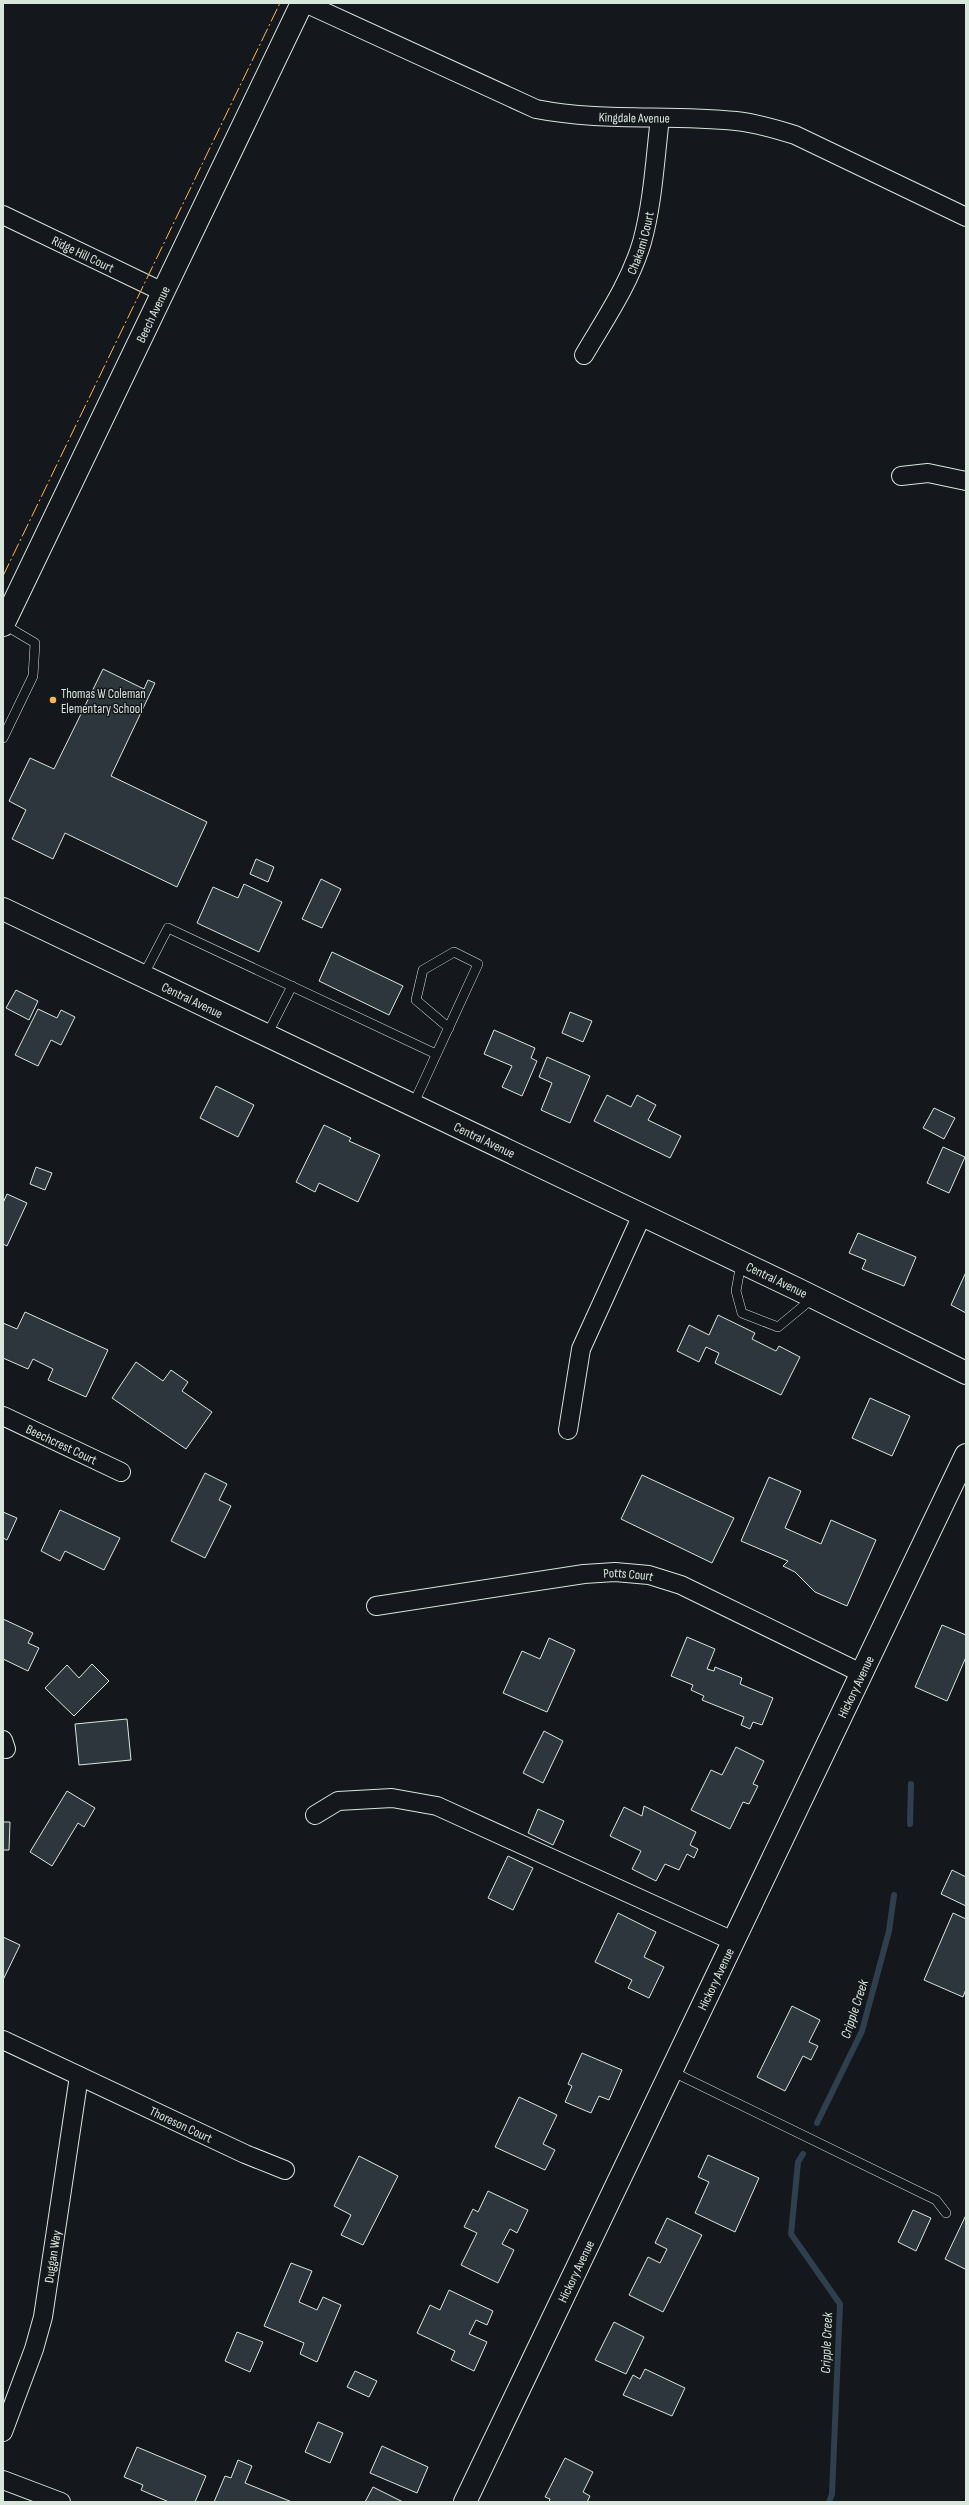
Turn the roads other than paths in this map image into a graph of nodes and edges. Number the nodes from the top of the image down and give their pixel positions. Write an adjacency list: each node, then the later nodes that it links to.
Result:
1 (302, 3): 6 (street, Beech Avenue)
2 (305, 3): 3 (street, Kingdale Avenue)
3 (660, 118): 5 (street, Kingdale Avenue); 7 (street, Chakami Court)
4 (3, 214): 6 (street, Ridge Hill Court)
5 (966, 217)
6 (163, 292): 10 (street, Beech Avenue)
7 (584, 355)
8 (901, 476): 9 (street)
9 (966, 482)
10 (3, 624): 11 (lane)
11 (3, 738)
12 (3, 909): 13 (street, Central Avenue)
13 (143, 976): 14 (lane); 16 (street, Central Avenue)
14 (292, 986): 16 (lane); 17 (lane)
15 (449, 1028): 15 (lane); 17 (lane)
16 (267, 1035): 18 (street, Central Avenue)
17 (436, 1054): 18 (lane)
18 (413, 1105): 19 (street, Central Avenue)
19 (642, 1215): 20 (street, Central Avenue); 24 (street)
20 (741, 1262): 21 (street, Central Avenue); 21 (lane)
21 (814, 1297): 22 (street, Central Avenue)
22 (966, 1372)
23 (3, 1416): 26 (street, Beechcrest Court)
24 (568, 1430)
25 (966, 1455): 28 (street, Hickory Avenue)
26 (121, 1472)
27 (376, 1606): 28 (street, Potts Court)
28 (862, 1673): 30 (street, Hickory Avenue)
29 (315, 1816): 30 (street)
30 (733, 1941): 32 (street, Hickory Avenue)
31 (3, 2040): 33 (street, Thoreson Court)
32 (671, 2071): 35 (lane); 39 (street, Hickory Avenue)
33 (79, 2076): 34 (street, Thoreson Court); 36 (street, Duggan Way)
34 (285, 2170)
35 (946, 2213)
36 (3, 2432)
37 (3, 2480): 38 (street)
38 (61, 2502)
39 (465, 2502)

